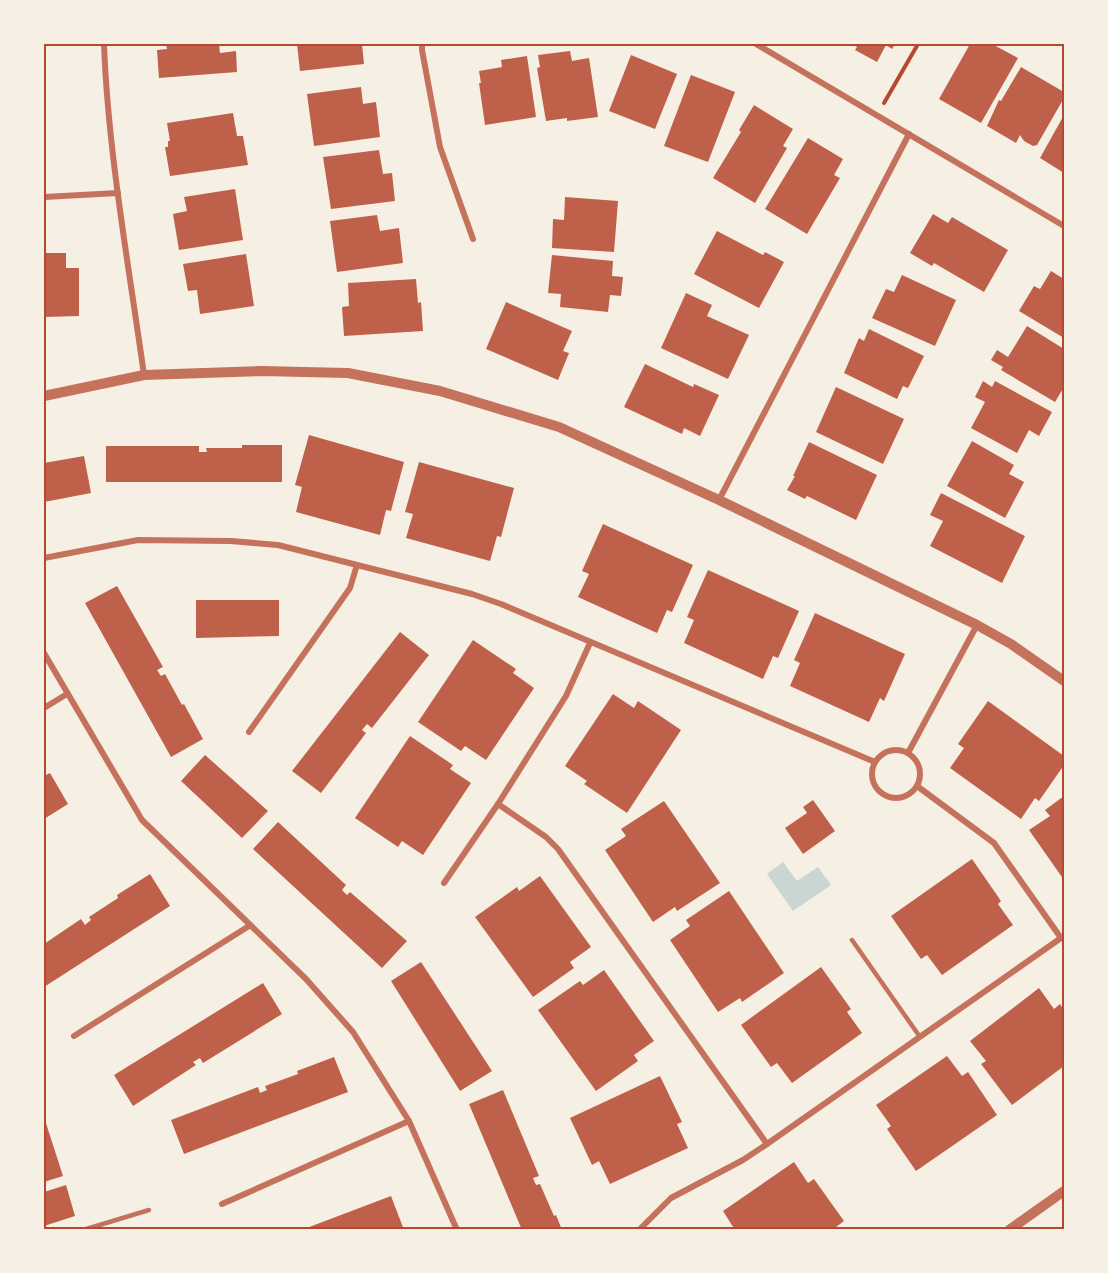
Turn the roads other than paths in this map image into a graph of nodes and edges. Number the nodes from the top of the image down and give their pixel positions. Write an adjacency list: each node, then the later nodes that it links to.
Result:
1 (104, 44): 5 (street)
2 (422, 44): 8 (street)
3 (756, 44): 4 (street)
4 (909, 134): 7 (street); 11 (street)
5 (118, 193): 6 (street); 9 (street)
6 (44, 197)
7 (1065, 226)
8 (473, 239)
9 (144, 375): 10 (street); 11 (street)
10 (44, 396)
11 (719, 500): 14 (street)
12 (44, 558): 13 (street)
13 (357, 565): 15 (street); 20 (street)
14 (977, 625): 17 (street); 21 (street)
15 (590, 643): 22 (street); 24 (street)
16 (44, 653): 18 (street)
17 (1065, 681)
18 (67, 694): 19 (street); 26 (street)
19 (44, 708)
20 (249, 732)
21 (908, 753): 22 (street); 23 (street)
22 (875, 762): 23 (street)
23 (917, 786): 28 (street)
24 (498, 804): 25 (street); 32 (street)
25 (444, 883)
26 (249, 926): 29 (street); 31 (street)
27 (852, 940): 30 (lane)
28 (1063, 941): 30 (street)
29 (74, 1036)
30 (920, 1037): 32 (street)
31 (409, 1121): 34 (street); 37 (street)
32 (767, 1144): 38 (street)
33 (1065, 1191): 39 (street)
34 (222, 1204)
35 (149, 1210): 36 (lane)
36 (83, 1230)
37 (456, 1230)
38 (639, 1230)
39 (1009, 1230)

